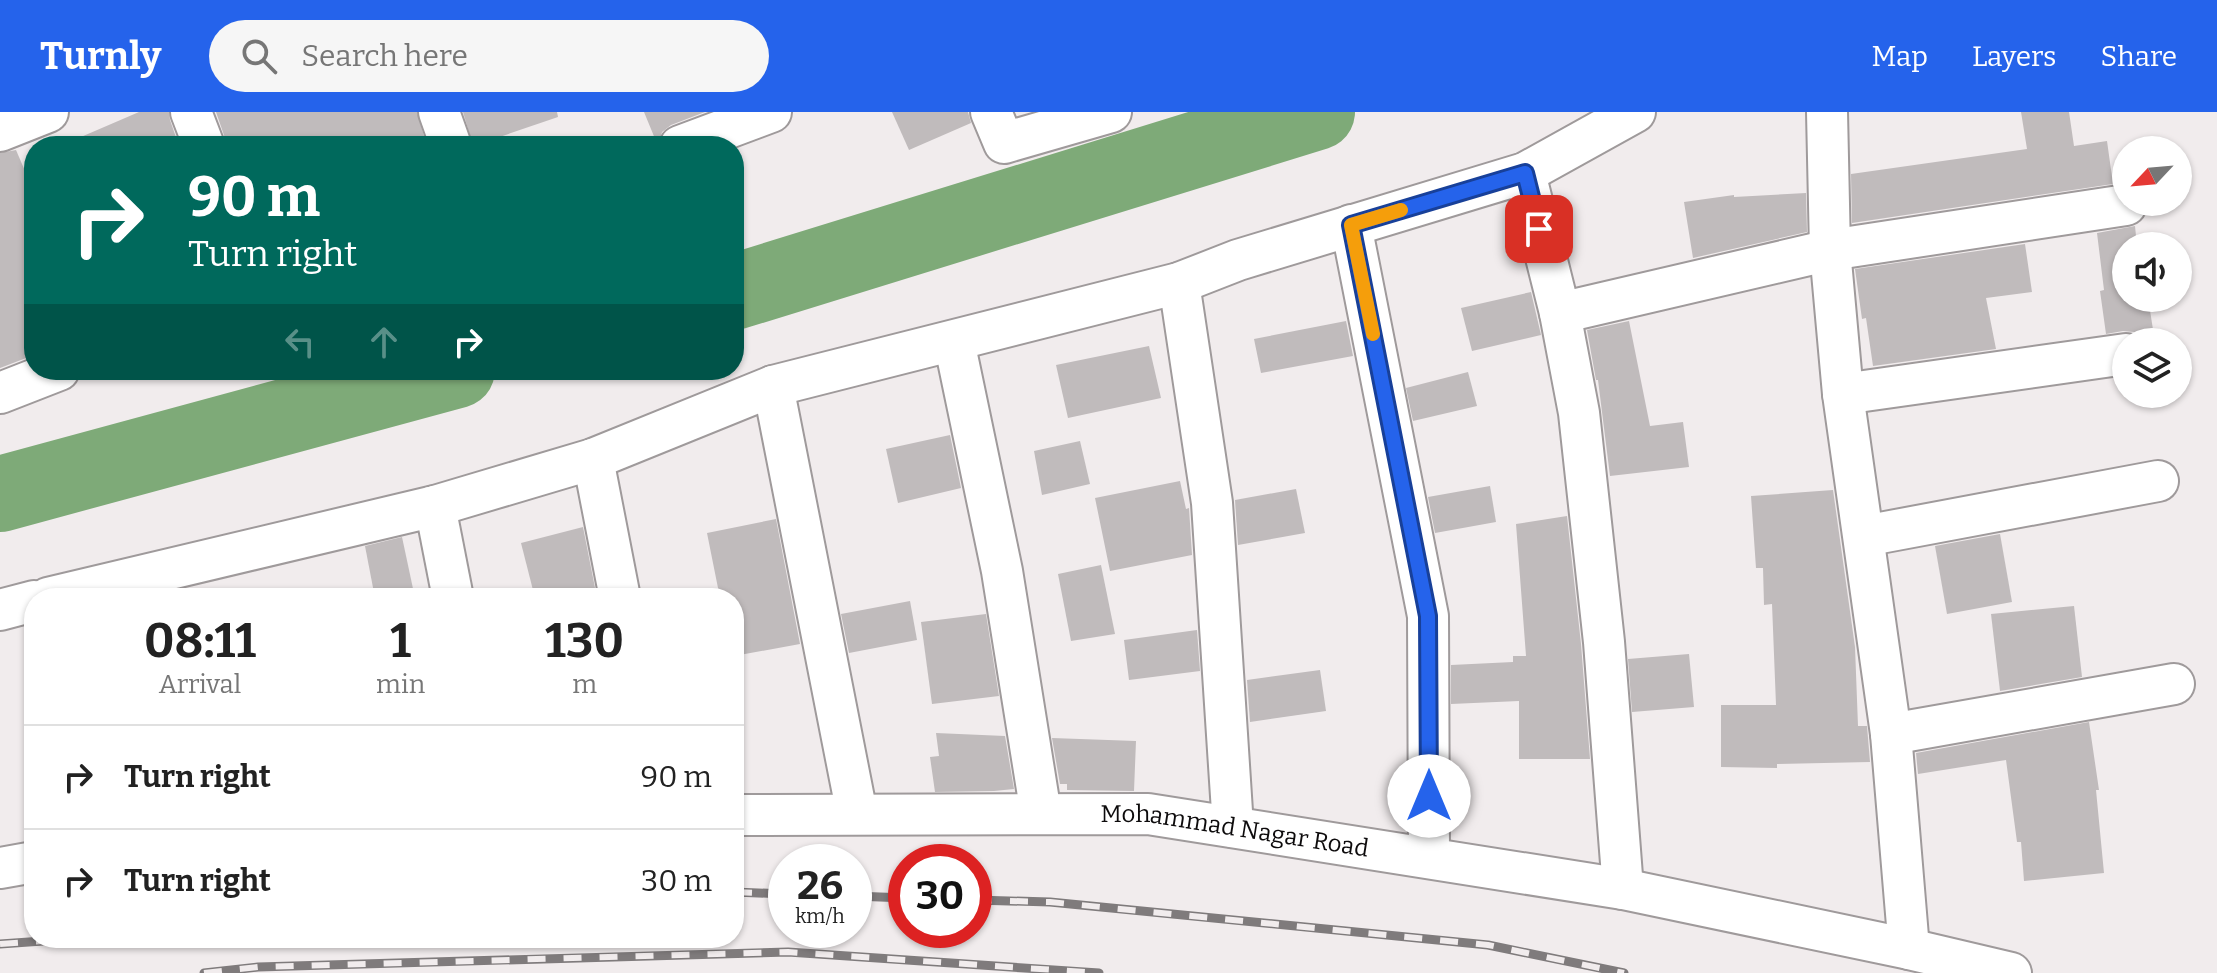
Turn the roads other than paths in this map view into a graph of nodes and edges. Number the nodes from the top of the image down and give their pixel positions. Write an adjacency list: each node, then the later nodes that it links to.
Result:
1 (48, 112): 9 (street)
2 (191, 112): 10 (street)
3 (439, 112): 11 (street)
4 (771, 112): 12 (street)
5 (991, 112): 6 (street)
6 (1111, 112)
7 (1635, 112): 13 (street)
8 (1827, 112): 16 (street)
9 (0, 131)
10 (200, 136)
11 (447, 136)
12 (707, 136)
13 (1525, 173): 15 (street); 18 (street)
14 (2112, 207): 16 (street)
15 (1351, 225): 17 (street); 38 (street)
16 (1830, 250): 18 (street); 24 (street)
17 (1179, 283): 19 (street); 37 (street)
18 (1560, 313): 41 (street)
19 (954, 341): 22 (street); 35 (street)
20 (2112, 356): 24 (street)
21 (33, 380): 23 (street)
22 (773, 386): 25 (street); 34 (street)
23 (0, 393)
24 (1843, 394): 28 (street)
25 (593, 459): 27 (street); 31 (street)
26 (2158, 481): 28 (street)
27 (435, 506): 29 (street); 30 (street)
28 (1864, 536): 33 (street)
29 (112, 588)
30 (451, 588)
31 (618, 588)
32 (2174, 684): 33 (street)
33 (1891, 734): 42 (street)
34 (857, 814): 35 (street, Mohammad Nagar Road); 36 (street, Mohammad Nagar Road)
35 (1041, 814): 37 (street, Mohammad Nagar Road)
36 (744, 815)
37 (1233, 827): 38 (street, Mohammad Nagar Road)
38 (1429, 857): 41 (street, Mohammad Nagar Road)
39 (24, 864): 40 (street)
40 (0, 868)
41 (1623, 889): 42 (street, Mohammad Nagar Road)
42 (1909, 949): 43 (street, Mohammad Nagar Road)
43 (2011, 973)

